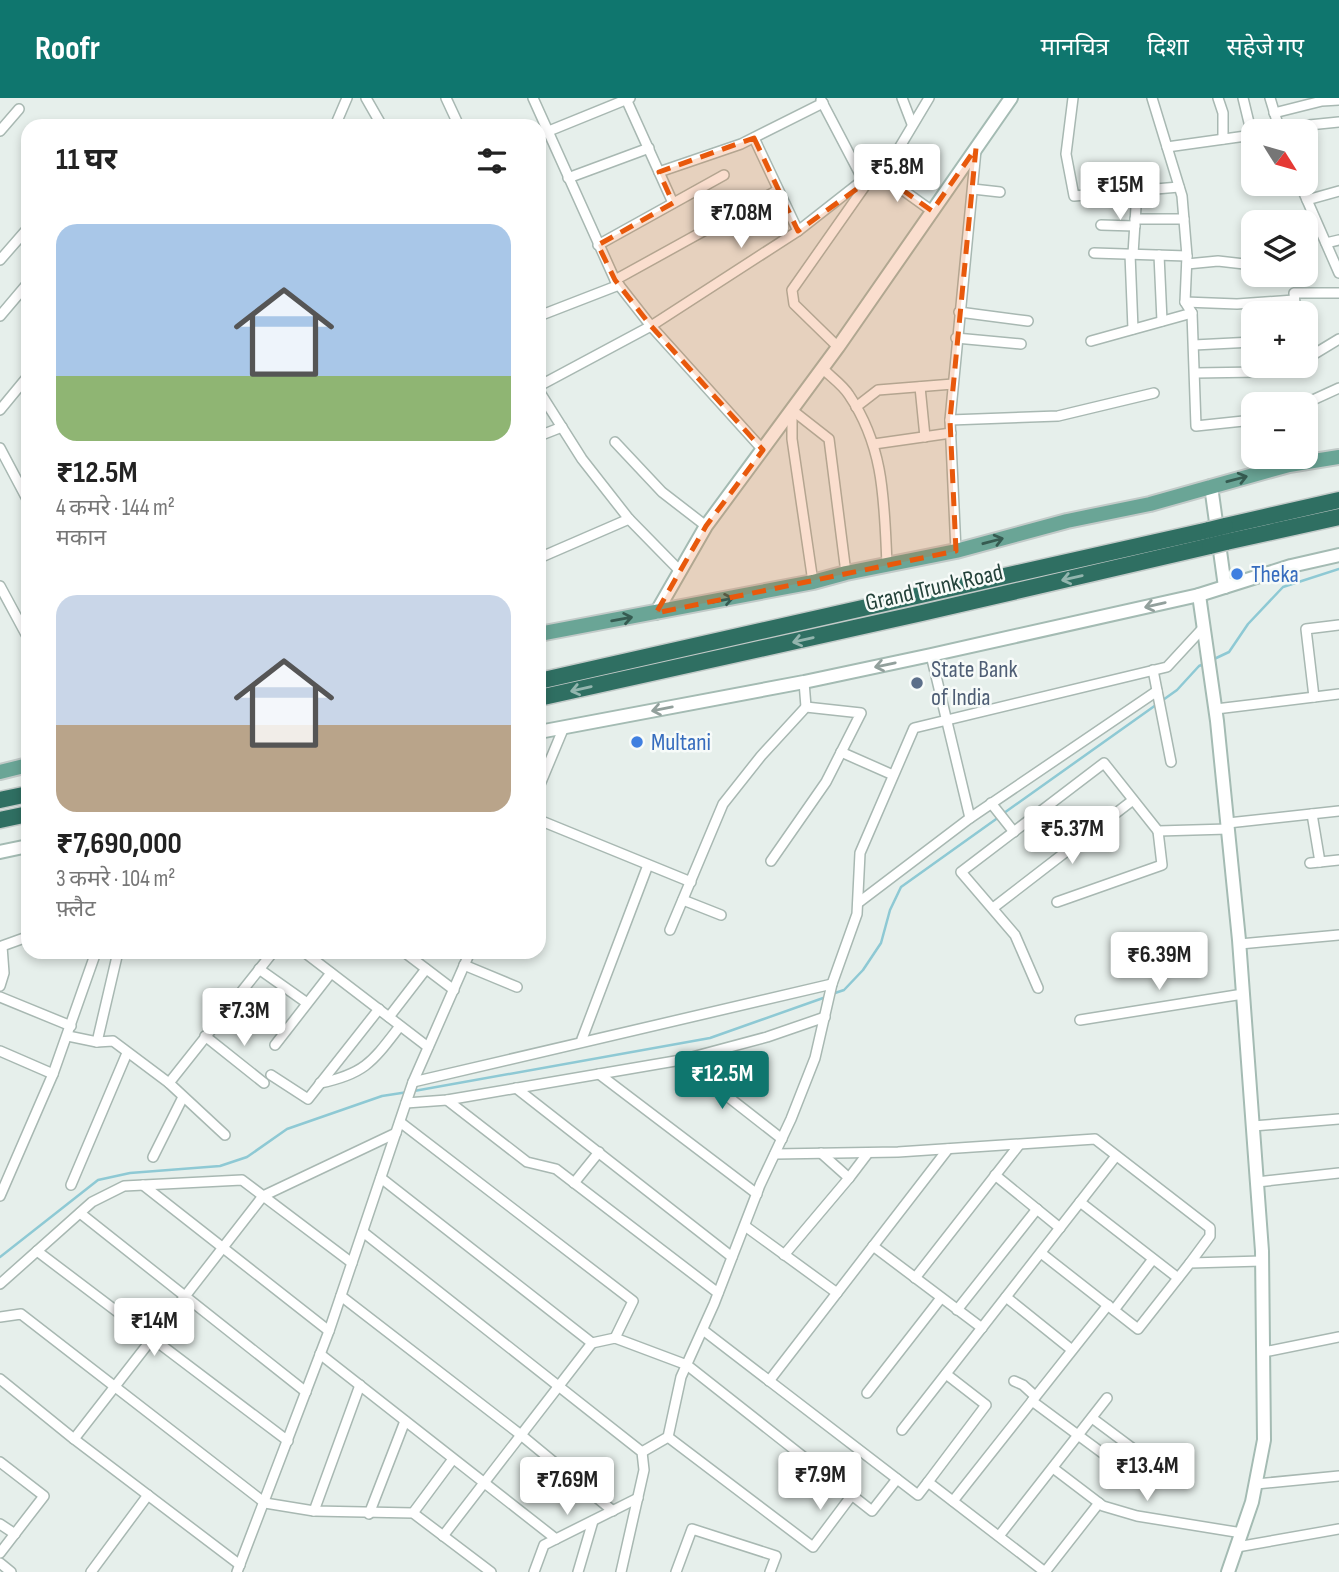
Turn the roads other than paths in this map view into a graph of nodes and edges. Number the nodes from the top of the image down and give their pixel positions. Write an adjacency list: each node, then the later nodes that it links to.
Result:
1 (347, 98): 18 (street)
2 (366, 98): 19 (street)
3 (446, 98): 20 (street)
4 (533, 98): 21 (street)
5 (902, 98): 25 (street)
6 (929, 98): 25 (street)
7 (1011, 98): 35 (street)
8 (1073, 98): 44 (street)
9 (1152, 98): 33 (street)
10 (1218, 98): 32 (street)
11 (1243, 98): 22 (street)
12 (1269, 98): 17 (street)
13 (628, 99): 28 (street); 34 (street)
14 (1339, 100): 17 (street)
15 (822, 101): 31 (street); 40 (street)
16 (19, 109): 27 (street)
17 (1274, 113): 23 (street)
18 (338, 119)
19 (378, 119)
20 (456, 119)
21 (539, 119)
22 (1248, 119)
23 (1276, 119)
24 (1339, 122): 26 (street)
25 (912, 124): 37 (street)
26 (1318, 125)
27 (0, 131)
28 (546, 132)
29 (1241, 137): 32 (street)
30 (546, 138): 39 (street)
31 (754, 138): 36 (street); 43 (street)
32 (1223, 139): 33 (street)
33 (1167, 147): 41 (street)
34 (649, 148): 36 (street); 39 (street)
35 (976, 148): 42 (street); 50 (street)
36 (659, 172): 49 (street)
37 (876, 174): 40 (street); 50 (street); 85 (street)
38 (724, 175): 49 (street)
39 (568, 178): 58 (street)
40 (863, 180): 54 (street)
41 (1179, 187): 44 (street); 51 (street)
42 (973, 189): 46 (street); 71 (street)
43 (778, 190): 54 (street); 66 (street)
44 (1137, 191): 52 (street)
45 (1339, 191): 48 (street)
46 (1000, 192)
47 (1305, 196): 48 (street)
48 (1307, 200): 57 (street)
49 (673, 203): 58 (street)
50 (932, 211): 85 (street)
51 (1184, 219): 52 (street); 63 (street)
52 (1135, 222): 53 (street); 60 (street)
53 (1101, 225)
54 (797, 231): 77 (street)
55 (21, 236): 62 (street)
56 (1339, 240): 57 (street)
57 (1326, 243): 65 (street)
58 (598, 245): 66 (street)
59 (1094, 253): 60 (street)
60 (1131, 254): 61 (street); 78 (street)
61 (1159, 255): 63 (street); 76 (street)
62 (0, 260)
63 (1187, 260): 64 (street); 70 (street)
64 (1241, 264)
65 (1339, 273)
66 (617, 283): 72 (street); 77 (street)
67 (21, 291): 74 (street)
68 (1339, 293): 69 (street)
69 (1294, 300): 70 (street)
70 (1185, 302): 73 (street)
71 (959, 312): 75 (street); 79 (street)
72 (546, 313)
73 (1192, 313): 76 (street); 84 (street)
74 (0, 316)
75 (1028, 321)
76 (1162, 321): 78 (street)
77 (651, 326): 92 (street); 110 (street)
78 (1133, 329): 81 (street)
79 (956, 338): 83 (street); 91 (street)
80 (1339, 339): 86 (street)
81 (1091, 341)
82 (1241, 343): 84 (street)
83 (1021, 344)
84 (1194, 345): 89 (street)
85 (838, 347): 87 (street)
86 (1318, 352)
87 (822, 368): 98 (street); 100 (street)
88 (1241, 372): 89 (street)
89 (1195, 373): 102 (street)
90 (21, 384): 99 (street)
91 (953, 384): 93 (street); 101 (street)
92 (546, 385)
93 (920, 387): 98 (street); 106 (street)
94 (1339, 388): 96 (street)
95 (1154, 393): 101 (street)
96 (1318, 398)
97 (546, 401): 103 (street)
98 (856, 407): 108 (street)
99 (0, 410)
100 (792, 410): 110 (street); 126 (street); 127 (street)
101 (950, 420): 105 (street)
102 (1241, 421)
103 (562, 427): 104 (street); 118 (street)
104 (546, 433)
105 (951, 433): 106 (street); 121 (street)
106 (925, 437): 108 (street)
107 (615, 442): 119 (street)
108 (874, 444): 124 (street)
109 (0, 449): 115 (street)
110 (763, 450): 119 (street)
111 (1339, 457): 112 (main road)
112 (1318, 459)
113 (1263, 469): 114 (main road, one-way to 113)
114 (1211, 486): 121 (main road, one-way to 114); 129 (street)
115 (21, 488)
116 (1339, 500): 120 (highway, Grand Trunk Road)
117 (1339, 517): 120 (highway, Grand Trunk Road)
118 (629, 519): 122 (street); 125 (street)
119 (706, 526): 125 (street)
120 (1218, 536): 138 (highway, Grand Trunk Road); 142 (highway, Grand Trunk Road, one-way to 142)
121 (956, 551): 124 (main road)
122 (546, 555)
123 (1339, 555): 129 (street)
124 (887, 564): 126 (main road)
125 (678, 570): 131 (street)
126 (846, 573): 127 (main road)
127 (813, 582): 131 (main road, one-way to 127)
128 (0, 586): 132 (street)
129 (1225, 587): 130 (street)
130 (1199, 595): 134 (street); 136 (street, one-way to 136)
131 (656, 613): 135 (main road, one-way to 131)
132 (21, 625)
133 (1339, 625): 143 (street)
134 (1203, 628): 137 (street); 145 (street)
135 (546, 633)
136 (932, 655): 139 (street, one-way to 139); 146 (street)
137 (1153, 670): 140 (street); 146 (street)
138 (546, 680)
139 (804, 682): 144 (street); 147 (street, one-way to 147)
140 (1158, 694): 150 (street); 158 (street)
141 (1339, 694): 143 (street)
142 (546, 696)
143 (1314, 697): 145 (street)
144 (806, 708): 149 (street); 173 (street)
145 (1216, 709): 165 (street)
146 (947, 720): 154 (street); 162 (street)
147 (564, 727): 148 (street); 152 (street)
148 (546, 731)
149 (841, 752): 154 (street); 171 (street)
150 (1171, 762)
151 (21, 767): 153 (main road)
152 (546, 770)
153 (0, 772)
154 (893, 775): 176 (street)
155 (21, 795): 156 (highway)
156 (0, 800)
157 (1133, 800): 166 (street); 167 (street); 177 (street)
158 (993, 806): 162 (street); 167 (street)
159 (1339, 811): 160 (street)
160 (1312, 814): 165 (street); 170 (street)
161 (21, 816): 163 (highway)
162 (970, 818): 176 (street)
163 (0, 820)
164 (546, 823): 172 (street)
165 (1228, 826): 166 (street); 182 (street)
166 (1158, 831): 175 (street)
167 (1014, 832): 177 (street)
168 (21, 848): 169 (street)
169 (0, 852)
170 (1339, 860)
171 (771, 861)
172 (648, 865): 173 (street); 208 (street)
173 (691, 882): 174 (street)
174 (683, 900): 178 (street); 179 (street)
175 (1057, 902)
176 (858, 903): 195 (street)
177 (993, 908): 196 (street)
178 (721, 915)
179 (670, 930)
180 (1339, 935): 182 (street)
181 (21, 939): 193 (street)
182 (1240, 944): 198 (street)
183 (94, 959): 206 (street)
184 (116, 959): 209 (street)
185 (266, 959): 191 (street)
186 (316, 959): 192 (street)
187 (414, 959): 190 (street)
188 (467, 959): 189 (street)
189 (464, 965): 194 (street); 197 (street)
190 (426, 968): 197 (street); 202 (street)
191 (258, 969): 200 (street); 207 (street)
192 (331, 973): 200 (street); 201 (street)
193 (0, 986)
194 (517, 987)
195 (832, 987): 203 (street); 219 (street)
196 (1038, 988)
197 (454, 990): 211 (street)
198 (1243, 994): 204 (street); 226 (street)
199 (0, 997): 206 (street)
200 (307, 1003): 210 (street)
201 (379, 1009): 202 (street); 218 (street)
202 (388, 1017): 205 (street)
203 (825, 1017): 214 (street); 229 (street)
204 (1080, 1020)
205 (400, 1026): 211 (street); 218 (street)
206 (69, 1031): 209 (street); 215 (street)
207 (205, 1036): 217 (street); 218 (street)
208 (582, 1038)
209 (97, 1042): 213 (street)
210 (275, 1045)
211 (428, 1048): 219 (street)
212 (0, 1051): 215 (street)
213 (127, 1053): 217 (street); 244 (street)
214 (681, 1060): 216 (street); 229 (street)
215 (54, 1074): 246 (street)
216 (599, 1074): 220 (street); 247 (street)
217 (169, 1083): 221 (street)
218 (320, 1083)
219 (412, 1084): 222 (street)
220 (516, 1088): 223 (street); 232 (street)
221 (183, 1097): 228 (street); 237 (street)
222 (407, 1100): 223 (street); 225 (street)
223 (447, 1100): 243 (street)
224 (1339, 1119): 226 (street)
225 (400, 1122): 227 (street); 282 (street)
226 (1253, 1126): 242 (street)
227 (396, 1133): 240 (street); 248 (street)
228 (225, 1135)
229 (782, 1139): 235 (street)
230 (1019, 1144): 231 (street); 236 (street); 239 (street)
231 (948, 1149): 234 (street); 255 (street)
232 (599, 1152): 243 (street); 260 (street)
233 (821, 1153): 234 (street); 235 (street); 241 (street)
234 (868, 1153): 241 (street)
235 (775, 1154): 247 (street)
236 (1116, 1156): 249 (street); 264 (street)
237 (153, 1157)
238 (1339, 1173): 242 (street)
239 (995, 1175): 250 (street); 265 (street)
240 (381, 1178): 254 (street); 283 (street)
241 (849, 1178): 259 (street)
242 (1257, 1182): 262 (street)
243 (575, 1184): 268 (street)
244 (71, 1185)
245 (143, 1185): 248 (street); 251 (street); 256 (street)
246 (1, 1190)
247 (757, 1194): 252 (street)
248 (263, 1196): 256 (street); 263 (street)
249 (1080, 1202): 253 (street); 261 (street)
250 (1037, 1209): 253 (street); 275 (street)
251 (80, 1213): 257 (street); 270 (street)
252 (745, 1226): 259 (street); 260 (street)
253 (1060, 1228): 258 (street)
254 (363, 1232): 263 (street); 294 (street)
255 (873, 1246): 265 (street); 269 (street)
256 (223, 1248): 270 (street); 279 (street)
257 (37, 1251): 267 (street); 281 (street)
258 (1041, 1252): 272 (street); 274 (street)
259 (784, 1255): 269 (street)
260 (732, 1257): 268 (street)
261 (1153, 1259): 266 (street); 274 (street)
262 (1262, 1261): 264 (street); 285 (street)
263 (352, 1263): 271 (street)
264 (1190, 1263): 266 (street)
265 (915, 1278): 273 (street)
266 (1178, 1278): 274 (street)
267 (0, 1284)
268 (719, 1293): 278 (street)
269 (836, 1293): 290 (street)
270 (185, 1296): 281 (street); 295 (street)
271 (341, 1296): 279 (street); 302 (street)
272 (1006, 1297): 277 (street); 284 (street)
273 (941, 1298): 275 (street); 296 (street)
274 (1111, 1308): 284 (street)
275 (957, 1310): 277 (street)
276 (0, 1317): 292 (street)
277 (982, 1328): 288 (street)
278 (702, 1330): 287 (street); 290 (street)
279 (329, 1331): 286 (street)
280 (1339, 1337): 285 (street)
281 (152, 1338): 292 (street); 306 (street)
282 (615, 1338): 283 (street); 287 (street)
283 (592, 1343): 294 (street)
284 (1072, 1350): 298 (street)
285 (1264, 1352): 317 (street)
286 (320, 1354): 293 (street); 295 (street)
287 (687, 1365): 304 (street); 318 (street)
288 (946, 1374): 301 (street); 315 (street)
289 (0, 1379): 305 (street)
290 (769, 1381): 314 (street)
291 (1014, 1381): 298 (street)
292 (114, 1385): 305 (street); 322 (street)
293 (360, 1385): 300 (street); 325 (street)
294 (559, 1386): 302 (street); 307 (street)
295 (306, 1392): 306 (street)
296 (867, 1394)
297 (1107, 1398): 299 (street)
298 (1034, 1399): 303 (street); 321 (street)
299 (1092, 1418): 303 (street); 310 (street)
300 (405, 1421): 308 (street); 327 (street)
301 (902, 1430)
302 (521, 1435): 316 (street); 324 (street)
303 (1077, 1436): 311 (street); 313 (street)
304 (668, 1437): 307 (street); 318 (street)
305 (74, 1439): 319 (street)
306 (288, 1441): 322 (street)
307 (642, 1451): 320 (street)
308 (453, 1458): 316 (street); 326 (street)
309 (0, 1462): 331 (street)
310 (1151, 1462)
311 (1053, 1468): 323 (street); 334 (street)
312 (1339, 1476): 317 (street)
313 (1136, 1478)
314 (897, 1479): 315 (street); 318 (street)
315 (928, 1482): 321 (street)
316 (484, 1483): 333 (street); 335 (street)
317 (1256, 1484): 332 (street)
318 (852, 1494)
319 (148, 1495): 339 (street); 341 (street)
320 (638, 1498): 324 (street); 345 (street)
321 (953, 1501): 334 (street)
322 (265, 1503): 325 (street); 339 (street)
323 (1099, 1503): 332 (street); 334 (street)
324 (613, 1510): 328 (street)
325 (314, 1511): 327 (street)
326 (412, 1513): 327 (street); 333 (street)
327 (369, 1514)
328 (593, 1521): 335 (street); 344 (street)
329 (0, 1524): 331 (street)
330 (1339, 1529): 336 (street)
331 (15, 1534): 337 (street)
332 (1242, 1534): 336 (street)
333 (443, 1536): 342 (street)
334 (999, 1536)
335 (556, 1539): 343 (street)
336 (1237, 1547): 348 (street)
337 (0, 1553)
338 (0, 1563): 340 (street)
339 (239, 1568)
340 (11, 1572)
341 (91, 1572)
342 (491, 1572)
343 (534, 1572)
344 (578, 1572)
345 (621, 1572)
346 (676, 1572): 347 (street)
347 (770, 1572)
348 (1228, 1572)

